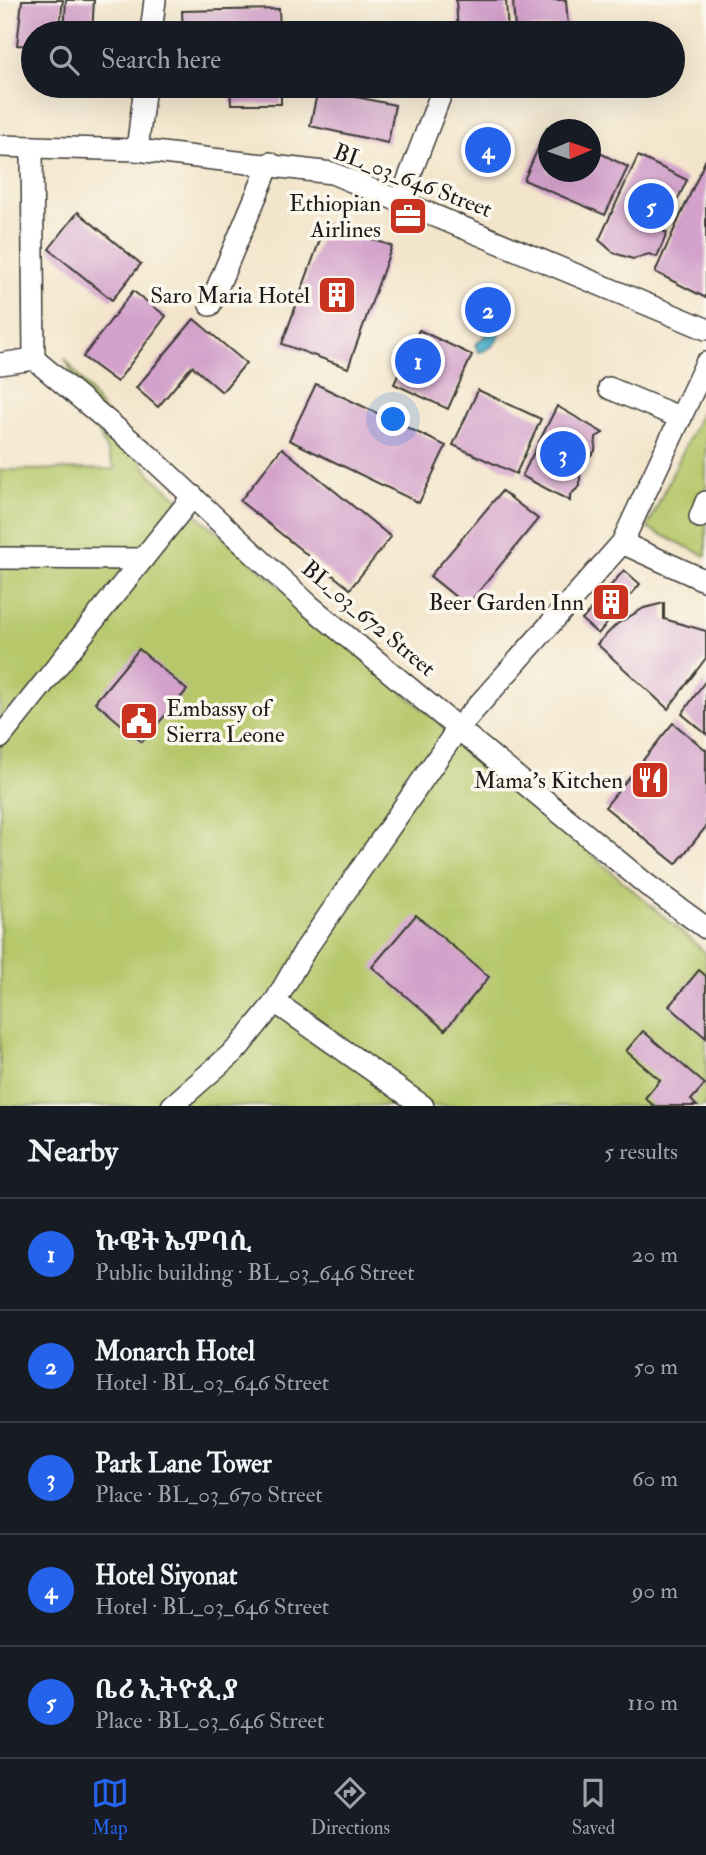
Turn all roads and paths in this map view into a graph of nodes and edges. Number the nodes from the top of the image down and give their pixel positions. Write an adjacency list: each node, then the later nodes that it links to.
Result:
1 (155, 0): 2 (street)
2 (152, 21)
3 (144, 98): 7 (street)
4 (439, 98): 9 (street)
5 (0, 146): 6 (street, BL_03_646 Street)
6 (32, 147): 7 (street, BL_03_646 Street); 12 (street)
7 (137, 150): 8 (street, BL_03_646 Street)
8 (270, 163): 9 (street, BL_03_646 Street); 10 (street)
9 (400, 201): 11 (street, BL_03_646 Street)
10 (210, 305)
11 (706, 329)
12 (34, 359): 14 (street); 18 (street, BL_03_672 Street)
13 (706, 363): 16 (street)
14 (0, 364)
15 (609, 388): 17 (street)
16 (701, 388): 17 (street)
17 (681, 418): 19 (street)
18 (193, 496): 21 (street); 23 (street, BL_03_672 Street)
19 (622, 543): 22 (street); 23 (street)
20 (0, 558): 21 (street)
21 (143, 559): 24 (street)
22 (706, 581)
23 (459, 727): 25 (street, BL_03_672 Street); 26 (street)
24 (0, 738)
25 (706, 928)
26 (275, 1002): 27 (street); 28 (street)
27 (172, 1106)
28 (423, 1106)

